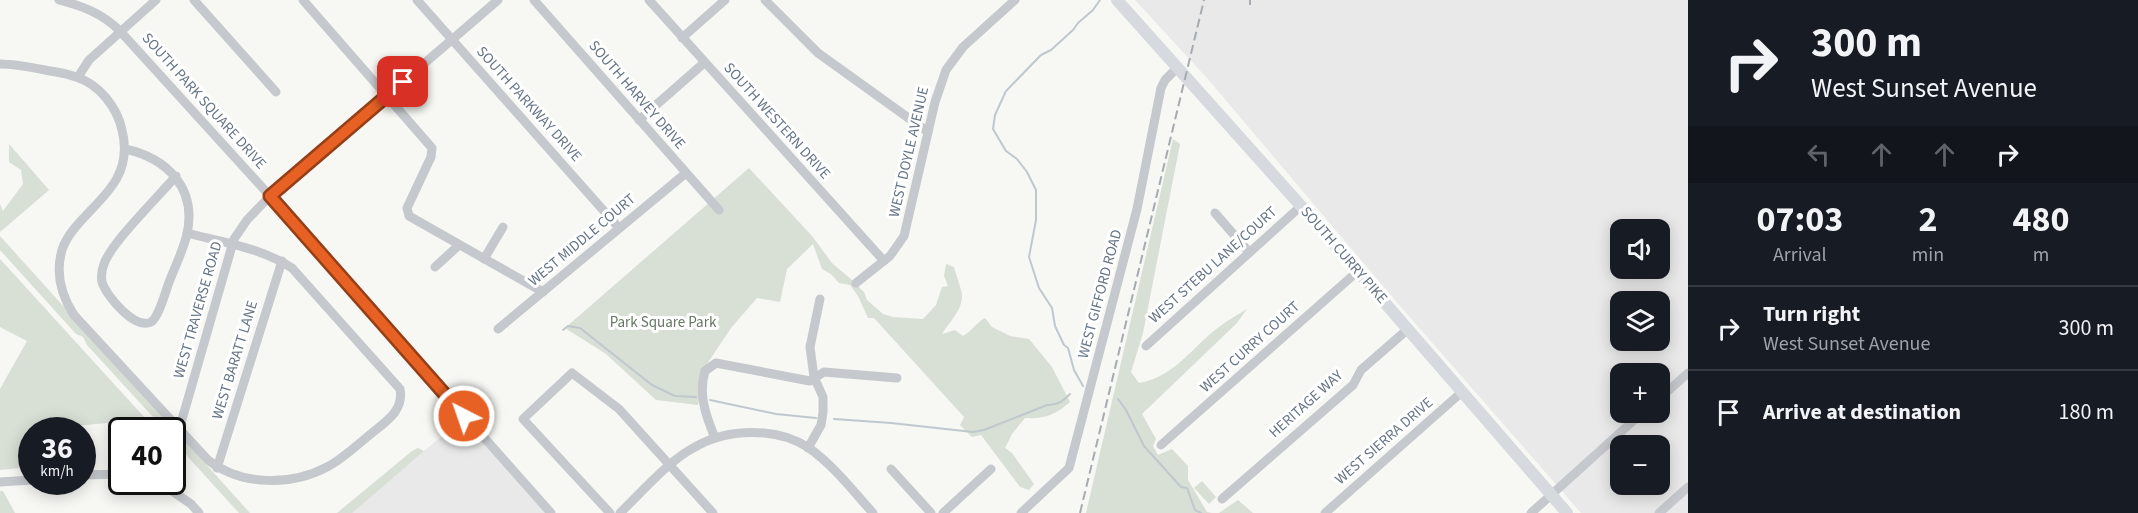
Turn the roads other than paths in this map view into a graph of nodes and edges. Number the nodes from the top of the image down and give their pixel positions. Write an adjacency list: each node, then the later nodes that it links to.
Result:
1 (59, 0): 13 (street, SOUTH PARK SQUARE DRIVE)
2 (156, 0): 13 (street)
3 (194, 0): 20 (street)
4 (303, 0): 21 (street)
5 (417, 0): 15 (street, SOUTH PARKWAY DRIVE)
6 (498, 0): 15 (street, WEST TRAVERSE ROAD)
7 (534, 0): 22 (street, SOUTH HARVEY DRIVE)
8 (649, 0): 14 (street, SOUTH WESTERN DRIVE)
9 (725, 0): 14 (street)
10 (765, 0): 23 (street)
11 (1117, 0): 18 (main road, SOUTH CURRY PIKE)
12 (1009, 2): 23 (street, WEST DOYLE AVENUE)
13 (120, 31): 19 (street); 27 (street, SOUTH PARK SQUARE DRIVE)
14 (682, 38): 16 (street, SOUTH WESTERN DRIVE)
15 (453, 40): 21 (street, WEST TRAVERSE ROAD); 32 (street, SOUTH PARKWAY DRIVE)
16 (704, 63): 22 (street); 39 (street, SOUTH WESTERN DRIVE)
17 (0, 64): 19 (street)
18 (1178, 67): 28 (main road, SOUTH CURRY PIKE); 78 (street, WEST GIFFORD ROAD)
19 (78, 77): 24 (street)
20 (276, 92)
21 (387, 96): 27 (street, WEST TRAVERSE ROAD); 34 (street)
22 (639, 120): 25 (street, SOUTH HARVEY DRIVE)
23 (928, 132): 39 (street, WEST DOYLE AVENUE)
24 (125, 149): 26 (street); 53 (street)
25 (686, 173): 29 (street, SOUTH HARVEY DRIVE); 32 (street, WEST MIDDLE COURT)
26 (176, 176): 33 (street); 33 (street)
27 (270, 196): 35 (street, WEST TRAVERSE ROAD); 71 (street, SOUTH PARK SQUARE DRIVE)
28 (1301, 206): 36 (street, WEST STEBU LANE/COURT); 41 (main road, SOUTH CURRY PIKE)
29 (719, 210)
30 (1215, 213): 36 (street)
31 (503, 226): 37 (street)
32 (619, 228): 43 (street, WEST MIDDLE COURT)
33 (187, 233): 35 (street)
34 (459, 245): 37 (street); 40 (street)
35 (233, 246): 38 (street); 54 (street, WEST TRAVERSE ROAD)
36 (1249, 252): 47 (street, WEST STEBU LANE/COURT)
37 (484, 259): 43 (street)
38 (282, 261): 61 (street, WEST BARATT LANE); 61 (street)
39 (884, 261): 42 (street, WEST DOYLE AVENUE)
40 (435, 267)
41 (1358, 271): 46 (main road, SOUTH CURRY PIKE); 58 (street, WEST CURRY COURT)
42 (856, 283)
43 (543, 292): 45 (street, WEST MIDDLE COURT)
44 (820, 299): 49 (street)
45 (498, 329)
46 (1408, 329): 52 (main road, SOUTH CURRY PIKE); 69 (street, HERITAGE WAY)
47 (1146, 346)
48 (1688, 374): 51 (street)
49 (814, 377): 50 (street); 57 (street); 59 (street)
50 (897, 378)
51 (1670, 390)
52 (1463, 391): 67 (main road, SOUTH CURRY PIKE); 79 (street, WEST SIERRA DRIVE)
53 (167, 417)
54 (183, 417)
55 (1631, 423): 67 (street)
56 (186, 438): 61 (street)
57 (715, 438): 59 (street); 60 (street)
58 (1161, 446)
59 (808, 448): 75 (street)
60 (670, 466): 72 (street); 73 (street); 74 (street)
61 (217, 468)
62 (891, 469): 76 (street)
63 (991, 469): 77 (street)
64 (18, 481): 65 (street)
65 (0, 482)
66 (1688, 487): 82 (street)
67 (1550, 494): 80 (street); 81 (main road, SOUTH CURRY PIKE)
68 (178, 495): 70 (street)
69 (1222, 500)
70 (199, 513)
71 (551, 513)
72 (610, 513)
73 (620, 513)
74 (713, 513)
75 (873, 513)
76 (931, 513)
77 (943, 513)
78 (1021, 513)
79 (1325, 513)
80 (1531, 513)
81 (1567, 513)
82 (1659, 513)

